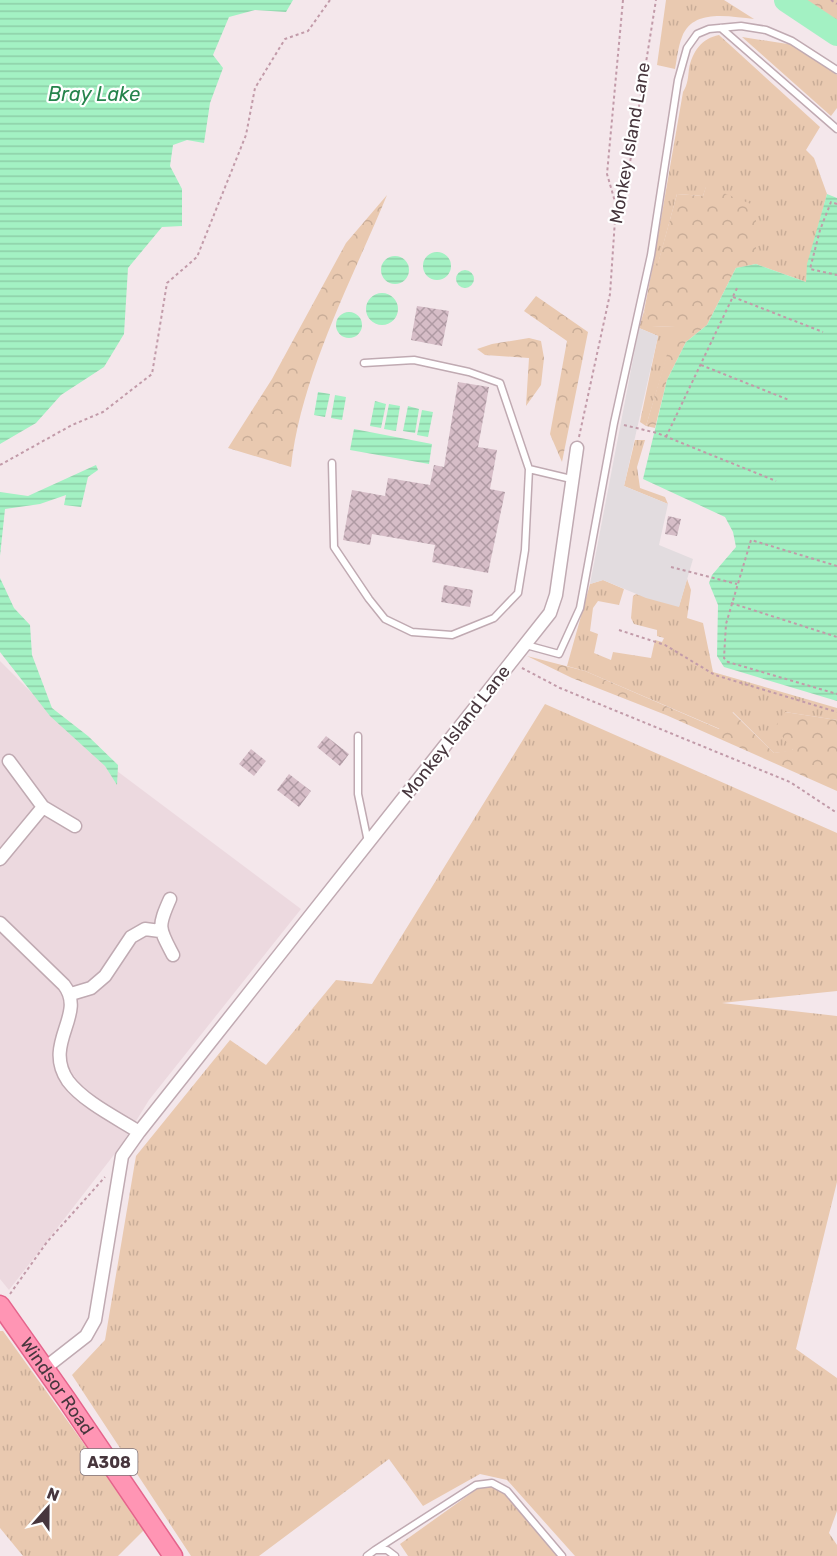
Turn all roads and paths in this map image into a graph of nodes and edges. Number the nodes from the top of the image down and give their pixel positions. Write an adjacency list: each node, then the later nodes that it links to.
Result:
1 (330, 0): 22 (path)
2 (623, 0): 10 (path)
3 (656, 0): 10 (path, Monkey Island Lane)
4 (831, 0): 5 (path)
5 (837, 4)
6 (720, 27): 7 (lane); 8 (lane); 18 (lane)
7 (837, 70)
8 (837, 129)
9 (837, 204): 11 (path)
10 (616, 205): 20 (path, Monkey Island Lane)
11 (837, 276)
12 (738, 286): 13 (path)
13 (733, 297): 14 (path); 16 (path)
14 (823, 332)
15 (364, 363): 23 (lane)
16 (701, 365): 17 (path); 19 (path)
17 (789, 400)
18 (614, 423): 19 (path); 32 (lane)
19 (666, 437): 25 (path)
20 (577, 448): 24 (street, Monkey Island Lane)
21 (332, 464): 23 (lane)
22 (0, 465)
23 (529, 469): 24 (lane)
24 (571, 479): 32 (street, Monkey Island Lane)
25 (776, 481)
26 (837, 566): 28 (path)
27 (671, 567): 28 (path)
28 (737, 584): 29 (path)
29 (731, 603): 31 (path); 34 (path)
30 (619, 630): 35 (path)
31 (837, 638)
32 (525, 645): 33 (street, Monkey Island Lane)
33 (511, 662): 39 (path); 41 (street, Monkey Island Lane)
34 (837, 694)
35 (837, 712)
36 (358, 736): 41 (lane)
37 (9, 760): 38 (street)
38 (43, 807): 40 (street); 42 (street)
39 (837, 813)
40 (75, 826)
41 (368, 842): 48 (street, Monkey Island Lane)
42 (0, 859)
43 (170, 899): 45 (street)
44 (0, 923): 47 (street)
45 (160, 931): 46 (street); 47 (street)
46 (173, 955)
47 (71, 994): 48 (street)
48 (139, 1132): 49 (street, Monkey Island Lane)
49 (122, 1156): 50 (path); 51 (street, Monkey Island Lane)
50 (1, 1306): 51 (main road, Windsor Road / A308)
51 (45, 1368): 53 (main road, Windsor Road / A308)
52 (375, 1550): 54 (lane); 55 (lane); 56 (lane)
53 (173, 1556)
54 (367, 1556)
55 (395, 1556)
56 (562, 1556)

